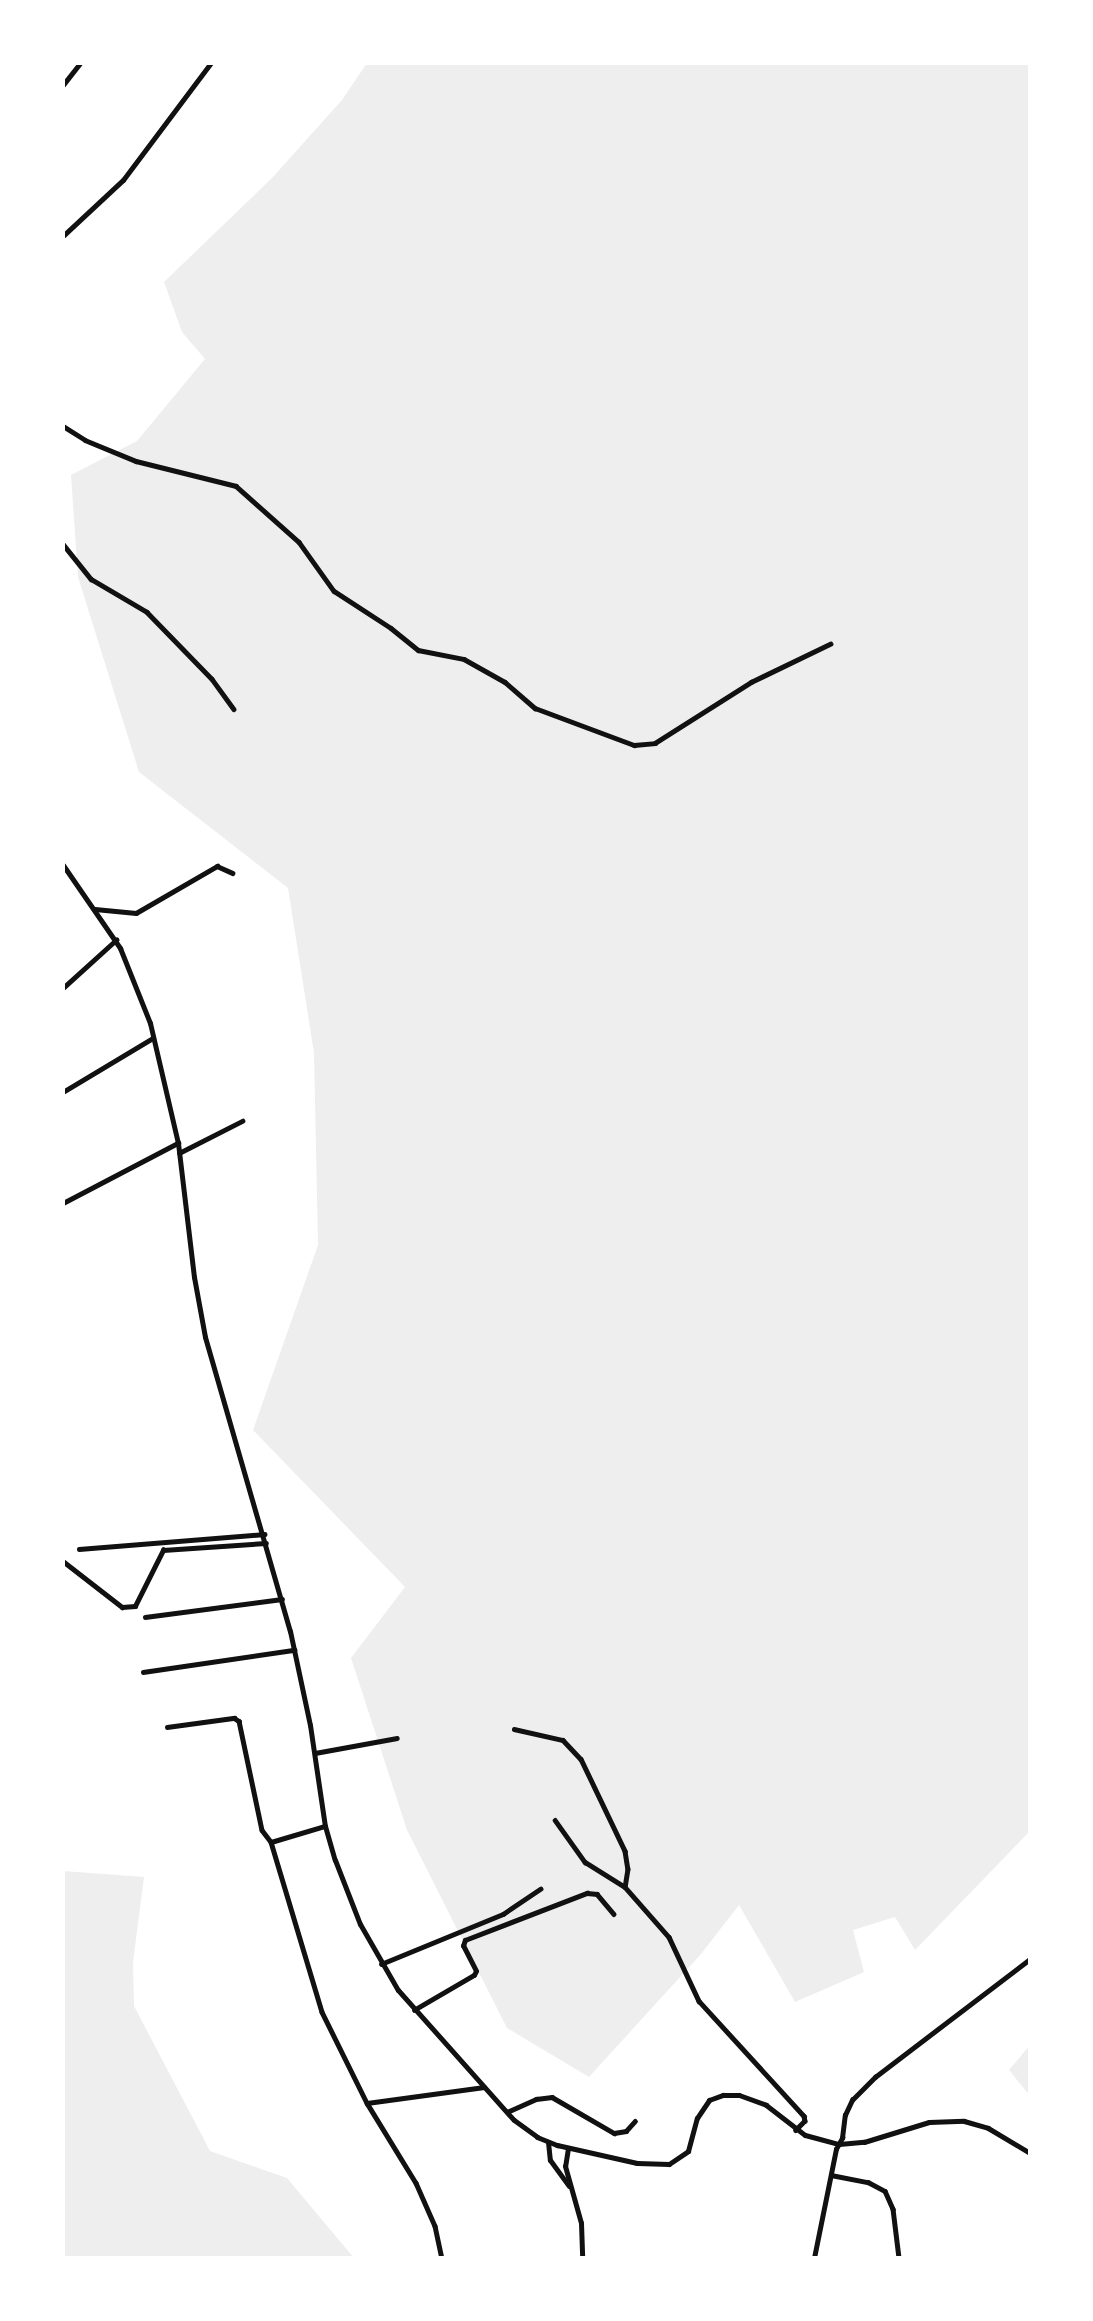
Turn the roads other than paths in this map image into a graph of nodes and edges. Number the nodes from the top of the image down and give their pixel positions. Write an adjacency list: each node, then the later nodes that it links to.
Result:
1 (80, 63): 3 (street)
2 (211, 63): 4 (street)
3 (63, 85)
4 (63, 236)
5 (63, 426): 7 (street)
6 (63, 544): 8 (street)
7 (830, 644)
8 (234, 709)
9 (63, 864): 11 (street)
10 (233, 873): 11 (street)
11 (95, 909): 12 (street)
12 (116, 940): 13 (street); 14 (street)
13 (63, 988)
14 (153, 1038): 15 (street); 17 (street)
15 (63, 1091)
16 (242, 1121): 18 (street)
17 (178, 1143): 18 (street); 19 (street)
18 (179, 1153): 20 (street)
19 (63, 1203)
20 (264, 1534): 21 (street); 22 (street)
21 (267, 1543): 23 (street); 24 (street)
22 (79, 1549)
23 (63, 1561)
24 (282, 1599): 25 (street); 26 (street)
25 (145, 1617)
26 (294, 1650): 27 (street); 31 (street)
27 (144, 1672)
28 (167, 1727): 34 (street)
29 (514, 1729): 35 (street)
30 (397, 1738): 31 (street)
31 (315, 1753): 33 (street)
32 (555, 1820): 35 (street)
33 (325, 1826): 34 (street); 39 (street)
34 (271, 1842): 42 (street)
35 (625, 1887): 45 (street)
36 (540, 1889): 39 (street)
37 (614, 1914): 40 (street)
38 (1030, 1959): 47 (street)
39 (380, 1964): 40 (street)
40 (414, 2010): 41 (street)
41 (484, 2087): 42 (street); 43 (street)
42 (367, 2103): 52 (street)
43 (507, 2112): 44 (street); 46 (street)
44 (635, 2121)
45 (796, 2130): 47 (street); 48 (street)
46 (548, 2142): 48 (street); 51 (street)
47 (839, 2144): 49 (street); 50 (street)
48 (568, 2148): 51 (street)
49 (1030, 2153)
50 (831, 2175): 54 (street); 55 (street)
51 (572, 2189): 53 (street)
52 (442, 2258)
53 (582, 2258)
54 (814, 2258)
55 (900, 2258)

